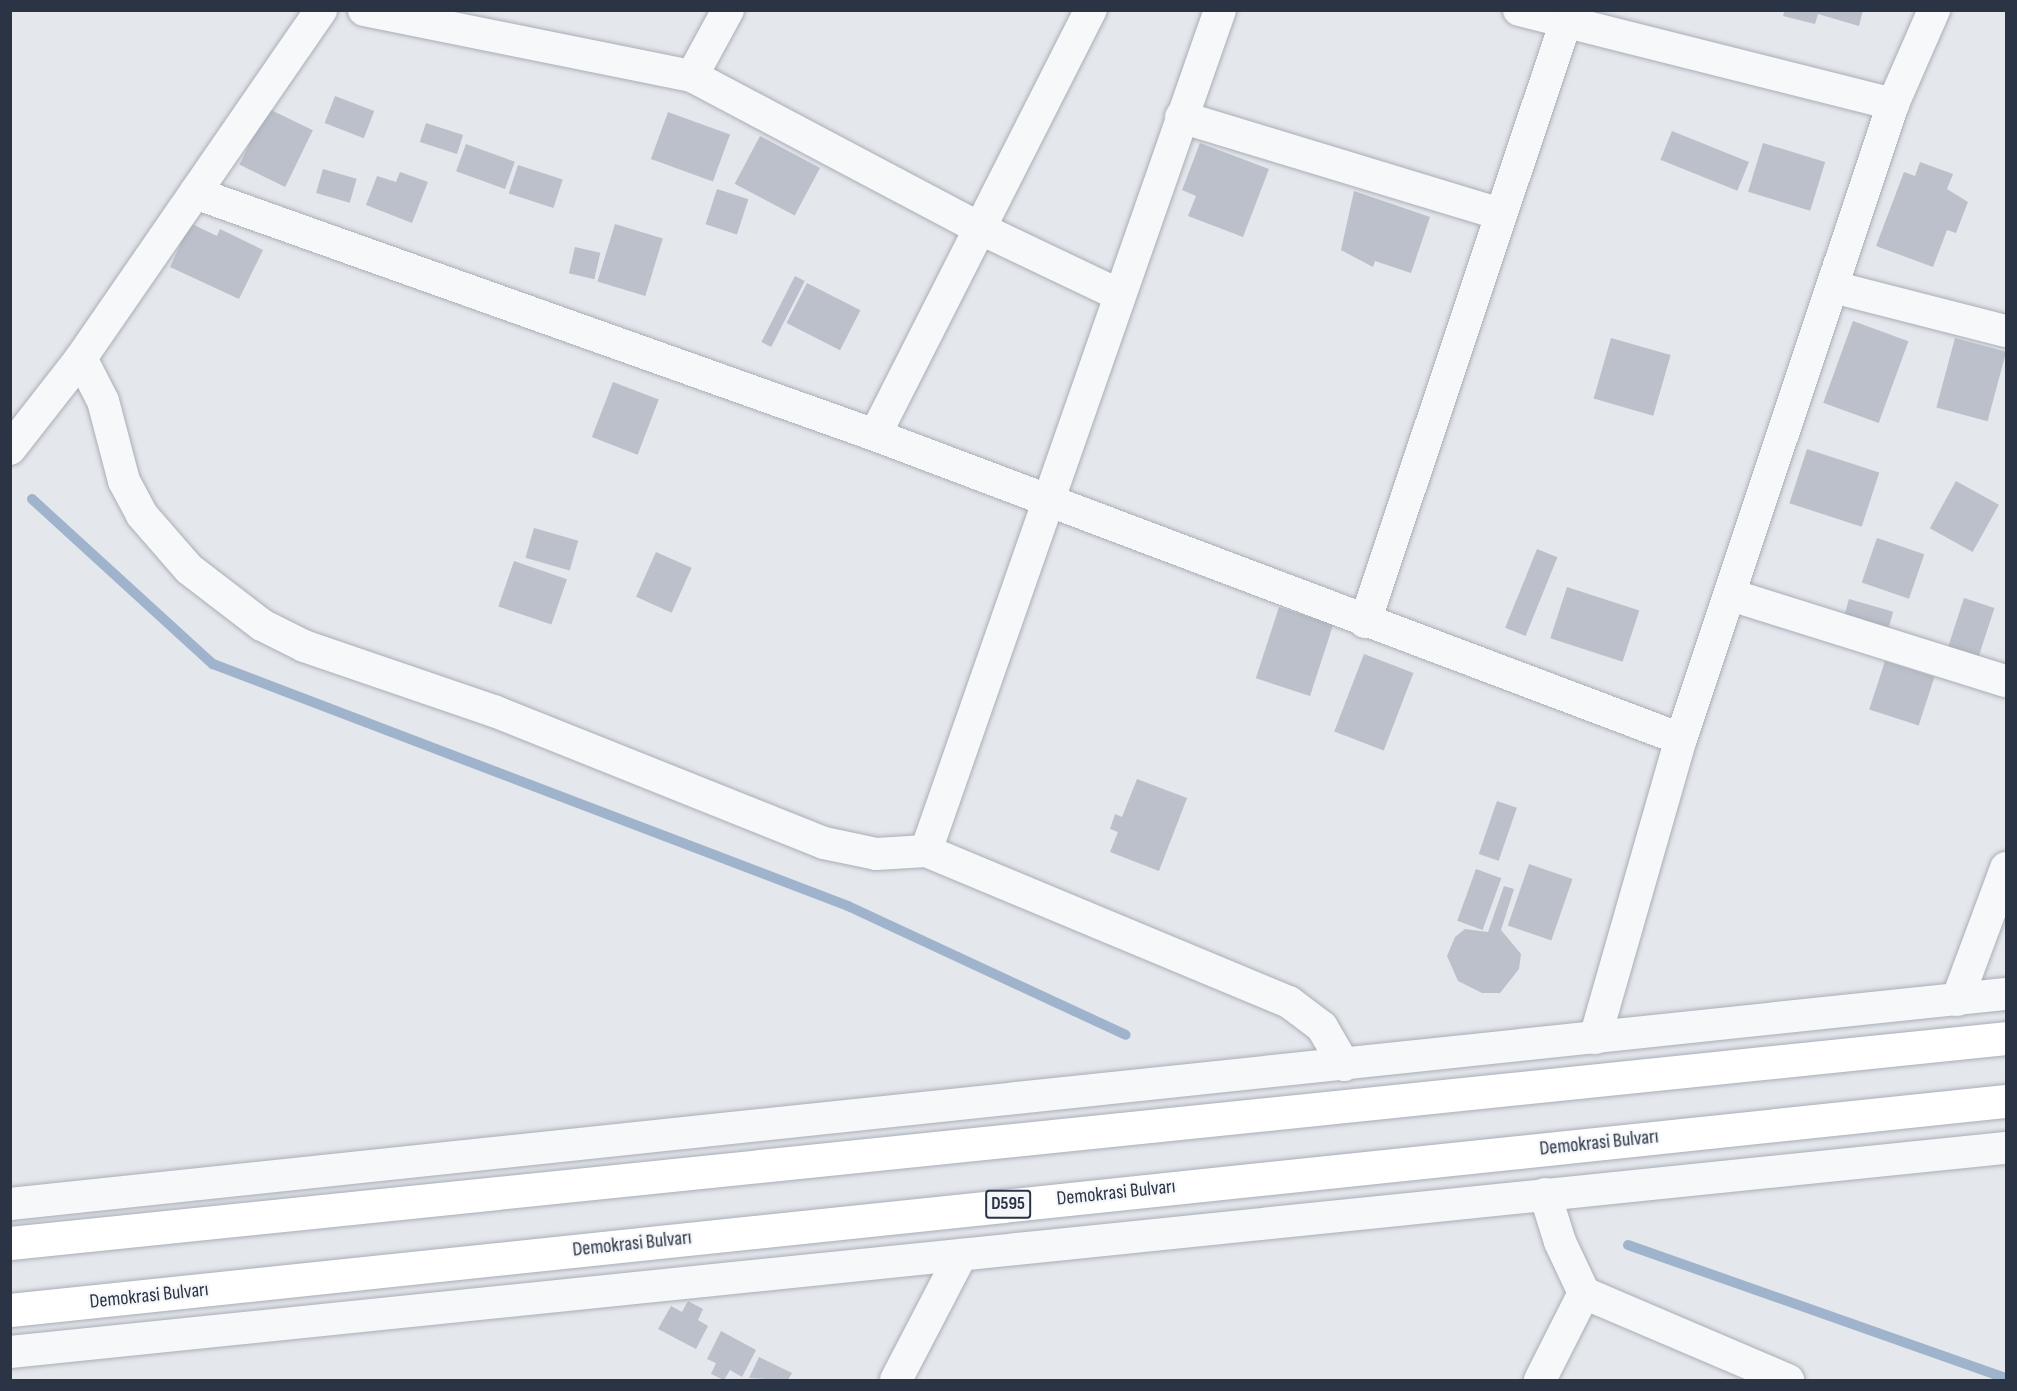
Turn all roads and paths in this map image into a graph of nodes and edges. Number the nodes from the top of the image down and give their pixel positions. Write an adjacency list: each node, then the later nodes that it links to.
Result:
1 (321, 10): 12 (street)
2 (364, 10): 9 (street)
3 (728, 10): 9 (street)
4 (1091, 10): 14 (street)
5 (1220, 10): 11 (street)
6 (1519, 10): 8 (street)
7 (1934, 10): 10 (street)
8 (1566, 21): 10 (street); 13 (street)
9 (692, 76): 14 (street)
10 (1893, 104): 15 (street)
11 (1181, 117): 13 (street); 16 (street)
12 (195, 193): 18 (street); 19 (street)
13 (1501, 214): 23 (street)
14 (981, 229): 16 (street); 19 (street)
15 (1833, 286): 17 (street); 22 (street)
16 (1117, 294): 21 (street)
17 (2007, 331)
18 (81, 358): 20 (street); 26 (street)
19 (875, 435): 21 (street)
20 (10, 449)
21 (1045, 503): 23 (street); 26 (street)
22 (1731, 596): 24 (street); 25 (street)
23 (1365, 621): 25 (street)
24 (2007, 681)
25 (1681, 739): 30 (street)
26 (926, 851): 32 (street)
27 (2007, 868): 29 (street)
28 (2007, 994): 29 (street)
29 (1957, 1000): 30 (street)
30 (1595, 1038): 32 (street)
31 (2007, 1038): 37 (highway)
32 (1344, 1065): 36 (street)
33 (2007, 1101): 40 (highway, Demokrasi Bulvarı / D595)
34 (2007, 1148): 35 (street)
35 (1545, 1194): 38 (street); 39 (street)
36 (10, 1204)
37 (10, 1243)
38 (961, 1255): 41 (street); 42 (street)
39 (1584, 1293): 43 (street); 44 (street)
40 (10, 1311)
41 (10, 1352)
42 (896, 1380)
43 (1540, 1380)
44 (1788, 1380)

